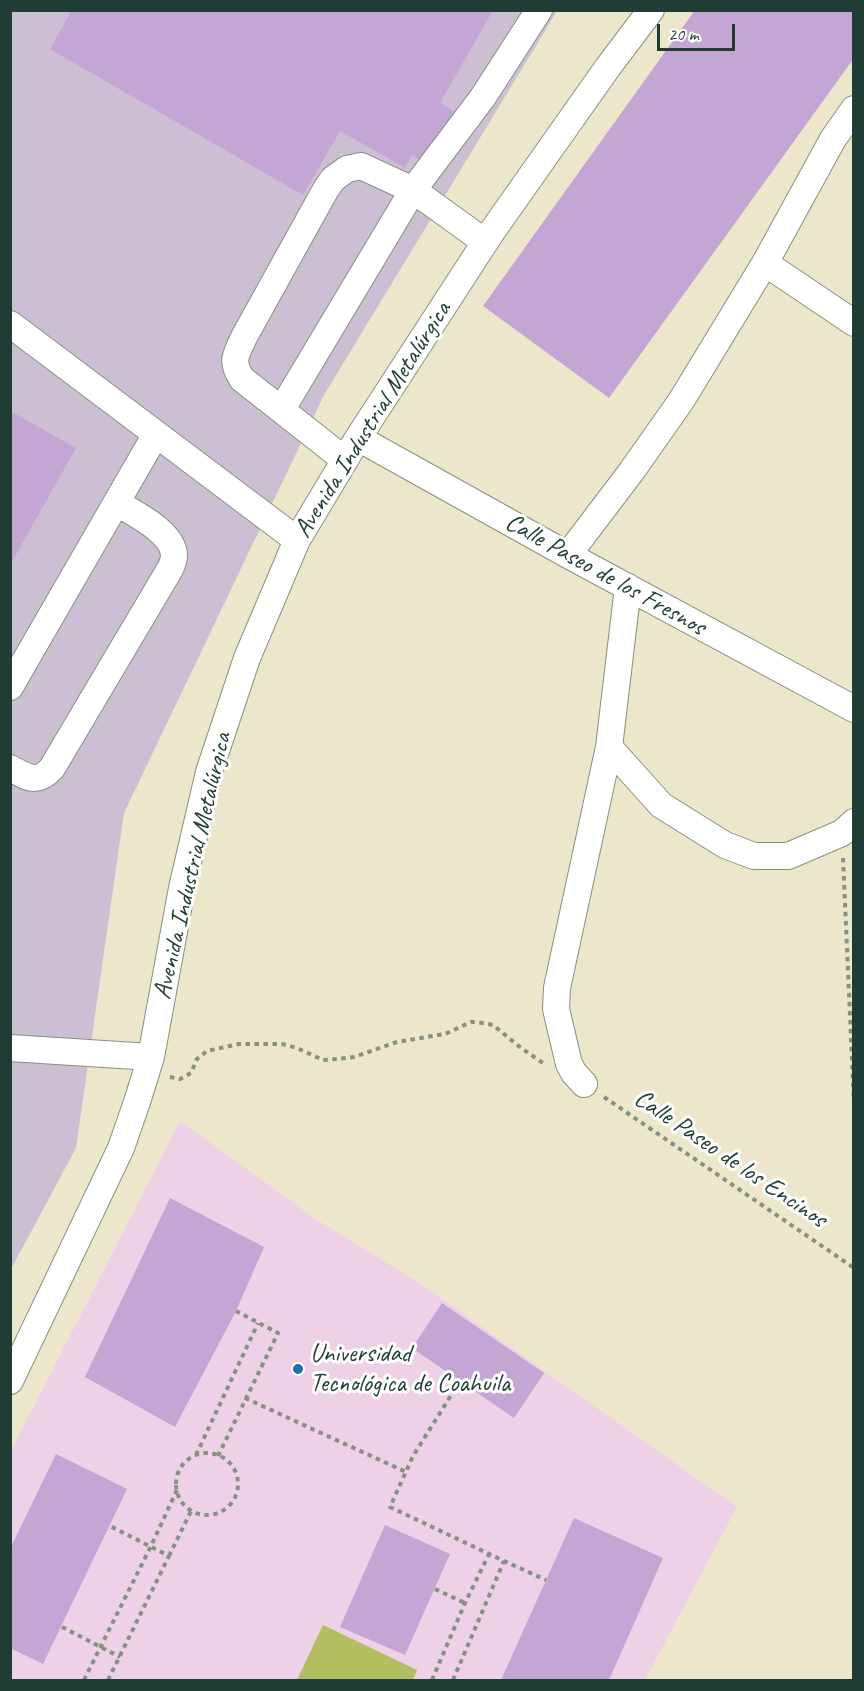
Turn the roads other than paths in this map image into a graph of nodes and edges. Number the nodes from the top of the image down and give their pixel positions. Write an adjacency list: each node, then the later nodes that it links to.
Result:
1 (539, 10): 4 (street)
2 (651, 10): 5 (street, Avenida Industrial Metalúrgica)
3 (854, 109): 6 (street)
4 (413, 190): 5 (street); 9 (street); 9 (street, Calle Paseo de los Fresnos)
5 (485, 242): 11 (street, Avenida Industrial Metalúrgica)
6 (765, 263): 7 (street); 14 (street)
7 (854, 323)
8 (10, 324): 10 (street)
9 (282, 409): 11 (street, Calle Paseo de los Fresnos)
10 (156, 434): 12 (street); 13 (street)
11 (352, 449): 13 (street, Avenida Industrial Metalúrgica); 14 (street, Calle Paseo de los Fresnos)
12 (117, 502): 16 (street); 19 (street)
13 (297, 540): 22 (street, Avenida Industrial Metalúrgica)
14 (568, 555): 15 (street, Calle Paseo de los Fresnos)
15 (628, 587): 17 (street, Calle Paseo de los Fresnos); 18 (street)
16 (10, 687)
17 (854, 709)
18 (609, 747): 20 (street); 23 (street)
19 (10, 768)
20 (848, 828)
21 (10, 1048): 22 (street)
22 (149, 1065): 24 (street, Avenida Industrial Metalúrgica)
23 (584, 1084)
24 (10, 1381)

